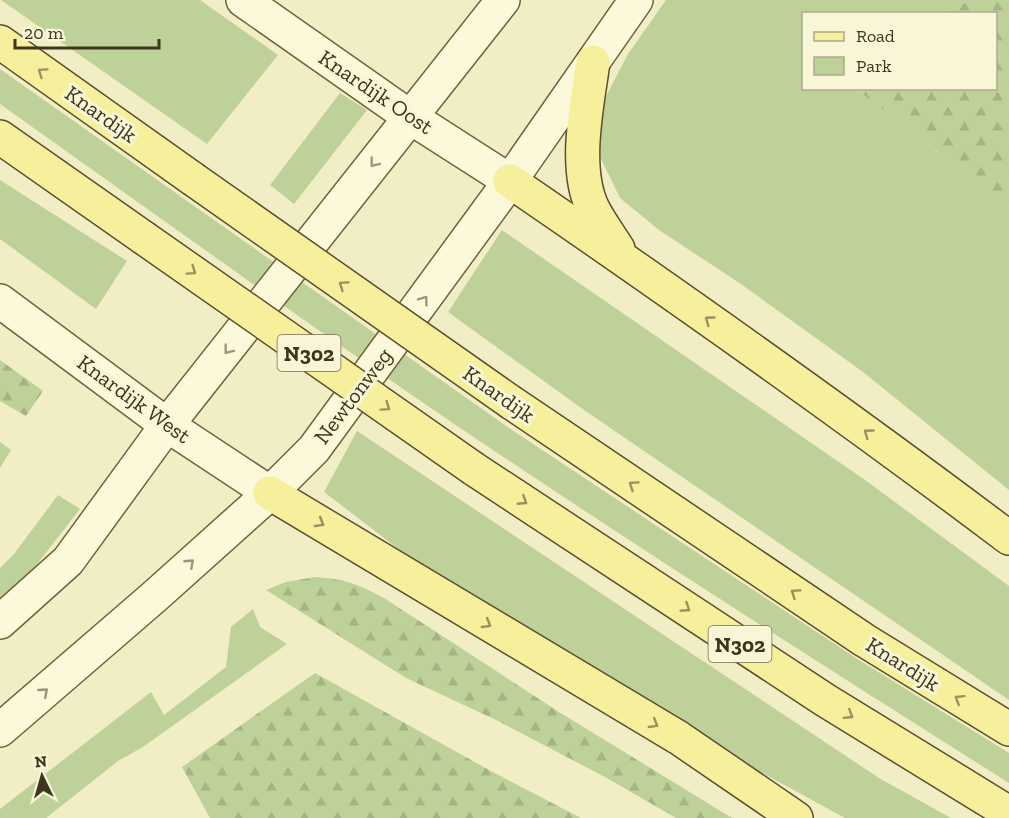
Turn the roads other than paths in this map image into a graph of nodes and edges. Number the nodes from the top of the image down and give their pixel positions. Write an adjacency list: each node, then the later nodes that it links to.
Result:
1 (243, 0): 6 (main road, Knardijk Oost)
2 (503, 0): 6 (main road)
3 (636, 0): 5 (main road, Newtonweg)
4 (0, 42): 15 (main road, Knardijk, one-way to 4, bridge)
5 (593, 62): 8 (main road, Newtonweg); 9 (main road)
6 (410, 117): 8 (main road, Knardijk Oost); 11 (main road, one-way to 11)
7 (0, 137): 17 (main road, N302, one-way to 17, bridge)
8 (510, 181): 9 (main road); 12 (main road, Newtonweg, one-way to 8)
9 (623, 258): 13 (main road, one-way to 9)
10 (0, 301): 11 (main road, Knardijk West)
11 (167, 425): 12 (main road, Knardijk West); 14 (main road)
12 (270, 493): 16 (main road, Newtonweg, one-way to 12); 18 (main road, one-way to 18)
13 (1009, 538)
14 (0, 622)
15 (1009, 729)
16 (0, 730)
17 (1009, 813)
18 (796, 818)

